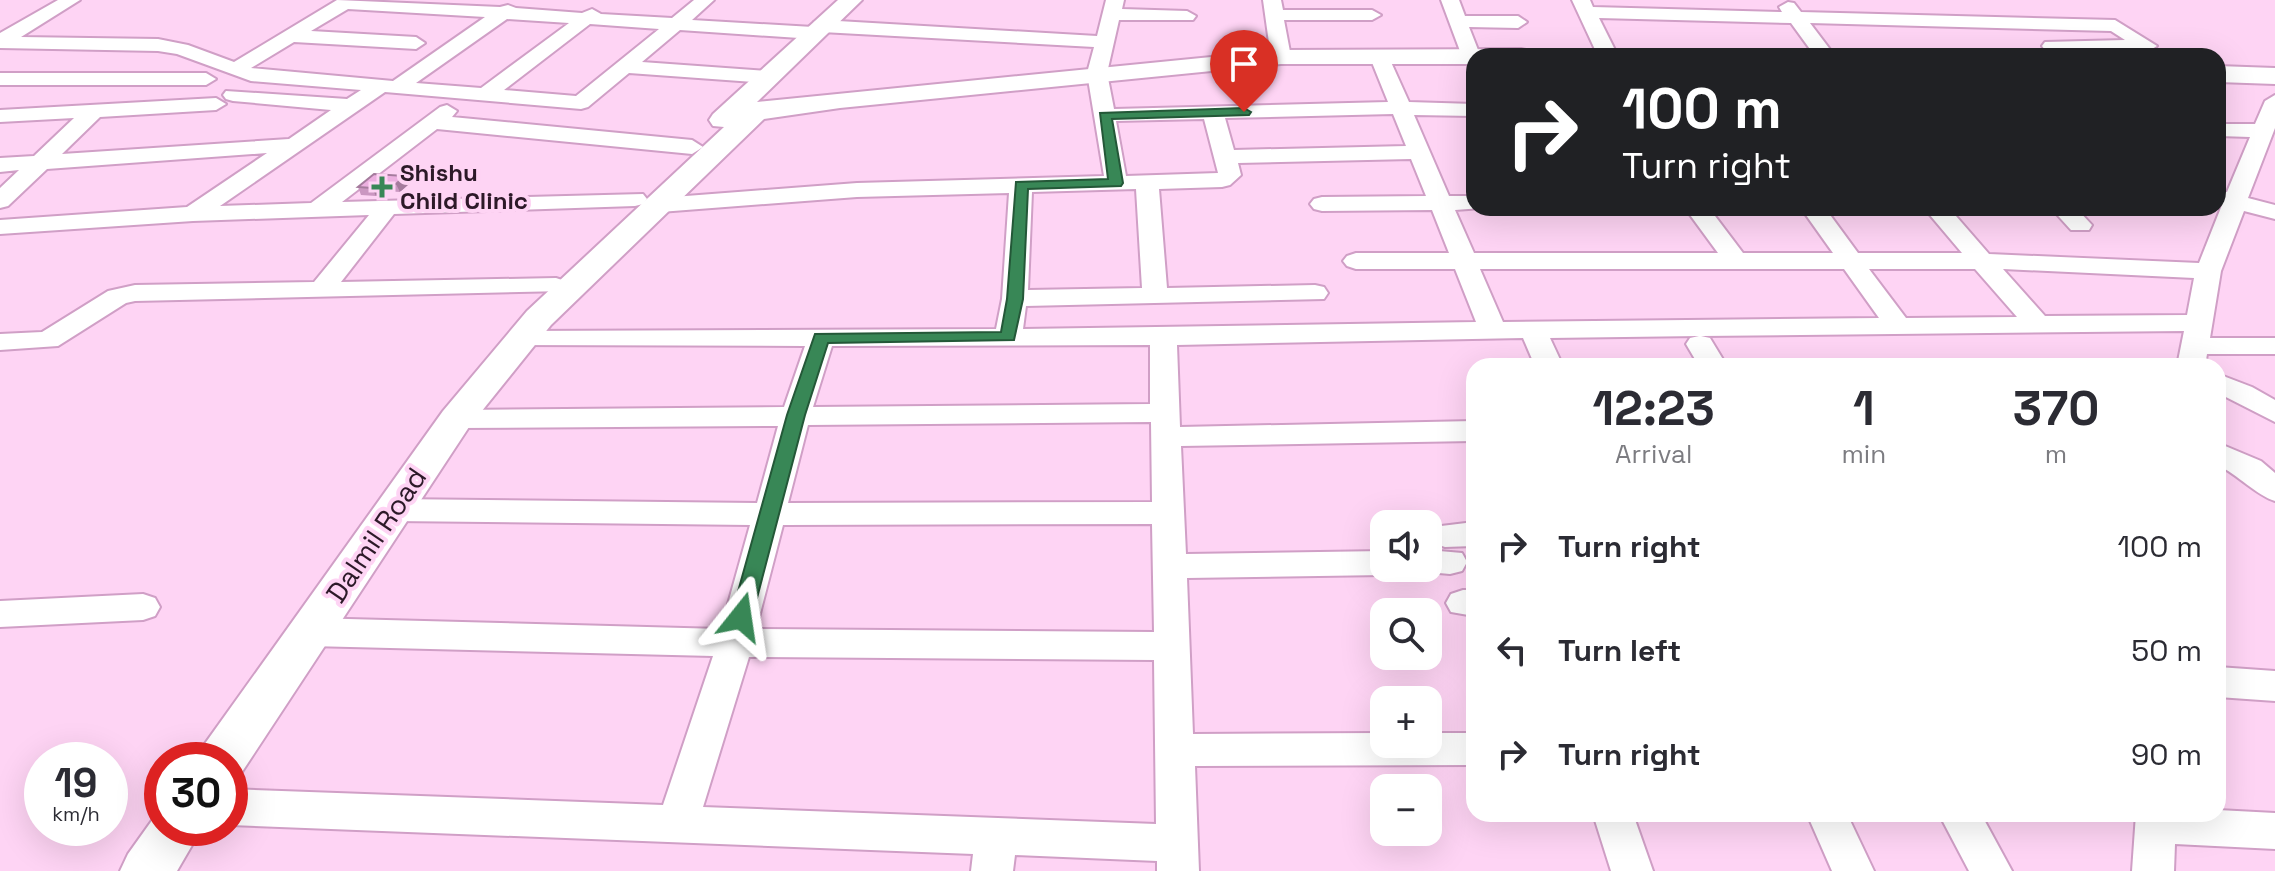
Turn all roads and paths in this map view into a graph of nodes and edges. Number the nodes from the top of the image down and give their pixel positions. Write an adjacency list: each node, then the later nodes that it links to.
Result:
1 (71, 0): 24 (street)
2 (522, 0): 13 (street)
3 (609, 0): 16 (street)
4 (705, 0): 20 (street)
5 (851, 0): 22 (street)
6 (1450, 0): 18 (street)
7 (1783, 0): 17 (street)
8 (1996, 0): 21 (street)
9 (348, 2): 13 (street); 23 (street)
10 (1584, 6): 17 (street); 28 (street)
11 (1114, 7): 15 (street); 25 (street)
12 (1273, 8): 14 (street); 34 (street)
13 (504, 13): 16 (street); 43 (street)
14 (1372, 15)
15 (1187, 16)
16 (587, 18): 20 (street); 44 (street)
17 (1797, 19): 21 (street); 29 (street)
18 (1457, 21): 19 (street); 27 (street)
19 (1518, 22)
20 (678, 24): 22 (street); 35 (street)
21 (2026, 24): 30 (street); 31 (street)
22 (817, 29): 25 (street); 40 (street)
23 (292, 36): 26 (street); 36 (street)
24 (0, 42): 36 (street)
25 (1106, 42): 37 (street)
26 (416, 43)
27 (1467, 48)
28 (1604, 48)
29 (1819, 48)
30 (2054, 48)
31 (2111, 48)
32 (1379, 55): 33 (street); 34 (street); 49 (street)
33 (1466, 55)
34 (1281, 57): 37 (street)
35 (627, 67): 40 (street); 45 (street)
36 (234, 70): 43 (street)
37 (1097, 73): 48 (street); 53 (street)
38 (2226, 74): 39 (street)
39 (2275, 76)
40 (766, 77): 48 (street)
41 (0, 79): 42 (street)
42 (206, 79)
43 (390, 86): 44 (street); 47 (street)
44 (478, 94): 45 (street); 55 (street)
45 (590, 99): 58 (street)
46 (2275, 101): 57 (street)
47 (351, 106): 51 (street); 59 (street)
48 (749, 108): 60 (street); 72 (street)
49 (1402, 108): 50 (street); 52 (street); 61 (street)
50 (1466, 110)
51 (94, 111): 54 (street); 63 (street)
52 (1213, 113): 53 (street); 62 (street)
53 (1105, 115): 67 (street)
54 (0, 116)
55 (433, 122): 58 (street); 77 (street)
56 (2226, 130): 57 (street)
57 (2263, 131): 65 (street)
58 (556, 134): 60 (street)
59 (294, 145): 63 (street); 79 (street)
60 (692, 147): 72 (street)
61 (1420, 152): 62 (street); 73 (street)
62 (1225, 157): 68 (street)
63 (42, 163): 64 (street); 71 (street)
64 (0, 165)
65 (2249, 166): 66 (street); 70 (street)
66 (2275, 166)
67 (1116, 183): 68 (street); 69 (street)
68 (1147, 183): 94 (street)
69 (1021, 185): 72 (street); 95 (street)
70 (2226, 200): 78 (street)
71 (0, 201)
72 (648, 202): 76 (street); 96 (street, Dalmil Road)
73 (1441, 203): 74 (street); 75 (street); 85 (street)
74 (1466, 203)
75 (1322, 204)
76 (386, 209): 77 (street); 91 (street)
77 (315, 211): 79 (street)
78 (2275, 212)
79 (193, 214): 84 (street)
80 (1703, 216): 87 (street)
81 (1819, 216): 88 (street)
82 (1943, 216): 89 (street)
83 (2222, 216): 90 (street)
84 (0, 227)
85 (1465, 260): 86 (street); 87 (street); 100 (street)
86 (1356, 261)
87 (1736, 261): 88 (street)
88 (1850, 261): 89 (street); 98 (street)
89 (1982, 261): 90 (street); 97 (street)
90 (2208, 271): 106 (street)
91 (321, 290): 96 (street); 105 (street)
92 (1315, 293): 93 (street)
93 (1254, 295): 94 (street); 101 (street)
94 (1155, 296): 95 (street)
95 (1015, 299): 102 (street)
96 (539, 314): 104 (street); 112 (street, Dalmil Road)
97 (2038, 325): 98 (street); 106 (street)
98 (1898, 326): 99 (street)
99 (1533, 329): 100 (street); 108 (street)
100 (1493, 330): 101 (street)
101 (1262, 336): 103 (street)
102 (1009, 337): 103 (street); 104 (street)
103 (1163, 337): 113 (street)
104 (821, 338): 111 (street)
105 (0, 342)
106 (2195, 345): 107 (street)
107 (2275, 346)
108 (1546, 358)
109 (2226, 386): 110 (street)
110 (2275, 413)
111 (796, 415): 112 (street); 113 (street); 119 (street)
112 (456, 419): 117 (street, Dalmil Road)
113 (1165, 425): 114 (street); 118 (street)
114 (1466, 431)
115 (2226, 457): 116 (street)
116 (2275, 490)
117 (393, 510): 119 (street); 124 (street, Dalmil Road)
118 (1168, 513): 119 (street); 121 (street)
119 (768, 514): 125 (street)
120 (1370, 563): 121 (street)
121 (1169, 566): 126 (street)
122 (143, 607): 123 (street)
123 (0, 614)
124 (310, 632): 125 (street); 129 (street, Dalmil Road)
125 (735, 643): 126 (street); 138 (street)
126 (1172, 646): 131 (street)
127 (2226, 683): 128 (street)
128 (2275, 686)
129 (234, 742)
130 (1466, 749): 131 (street)
131 (1174, 750): 142 (street)
132 (248, 808): 138 (street)
133 (1616, 822): 144 (street)
134 (1831, 822): 145 (street)
135 (1963, 822): 146 (street)
136 (2156, 822): 147 (street)
137 (2178, 822): 139 (street)
138 (677, 824): 141 (street)
139 (2275, 831)
140 (164, 846): 143 (street)
141 (994, 853): 142 (street)
142 (1178, 857)
143 (147, 871)
144 (1632, 871)
145 (1853, 871)
146 (1991, 871)
147 (2153, 871)

